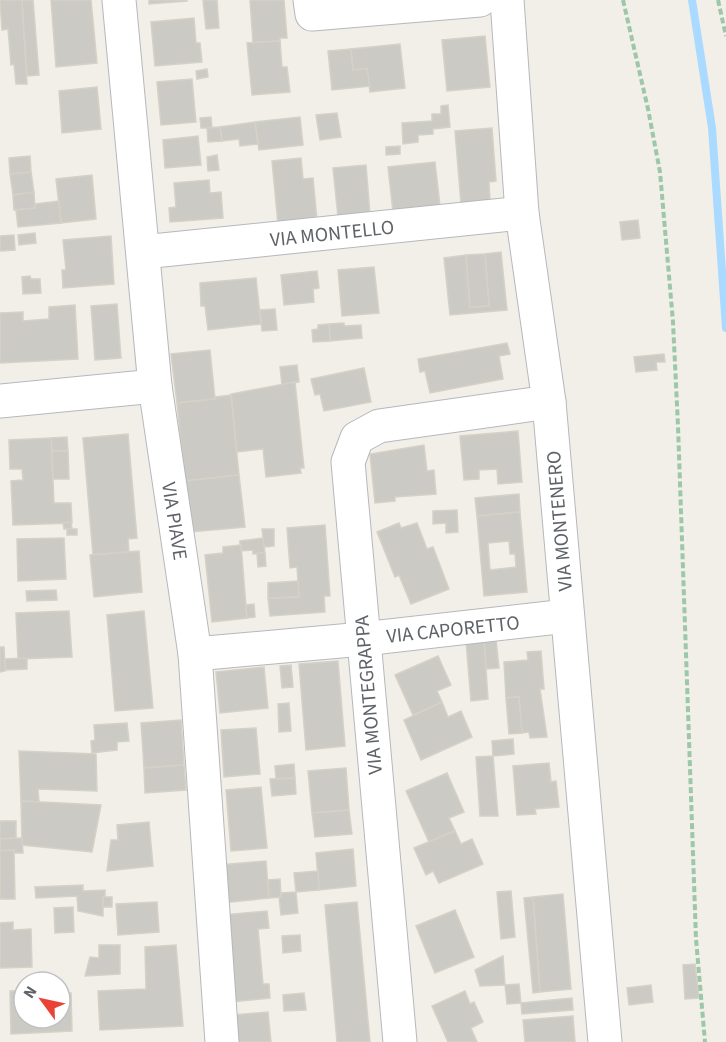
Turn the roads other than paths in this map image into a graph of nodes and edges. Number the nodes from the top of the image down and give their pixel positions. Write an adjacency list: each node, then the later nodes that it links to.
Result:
1 (119, 0): 6 (street, VIA PIAVE)
2 (310, 0): 3 (street)
3 (480, 0)
4 (507, 0): 5 (street, VIA MONTENERO)
5 (522, 213): 6 (street, VIA MONTELLO); 9 (street, VIA MONTENERO)
6 (143, 252): 7 (street, VIA PIAVE)
7 (155, 387): 8 (street); 12 (street, VIA PIAVE)
8 (0, 401)
9 (549, 402): 10 (street, VIA MONTENERO); 11 (street, VIA MONTEGRAPPA)
10 (567, 616): 11 (street, VIA CAPORETTO); 15 (street, VIA MONTENERO)
11 (363, 639): 12 (street, VIA CAPORETTO); 14 (street, VIA MONTEGRAPPA)
12 (195, 654): 13 (street, VIA PIAVE)
13 (222, 1042)
14 (400, 1042)
15 (605, 1042)

